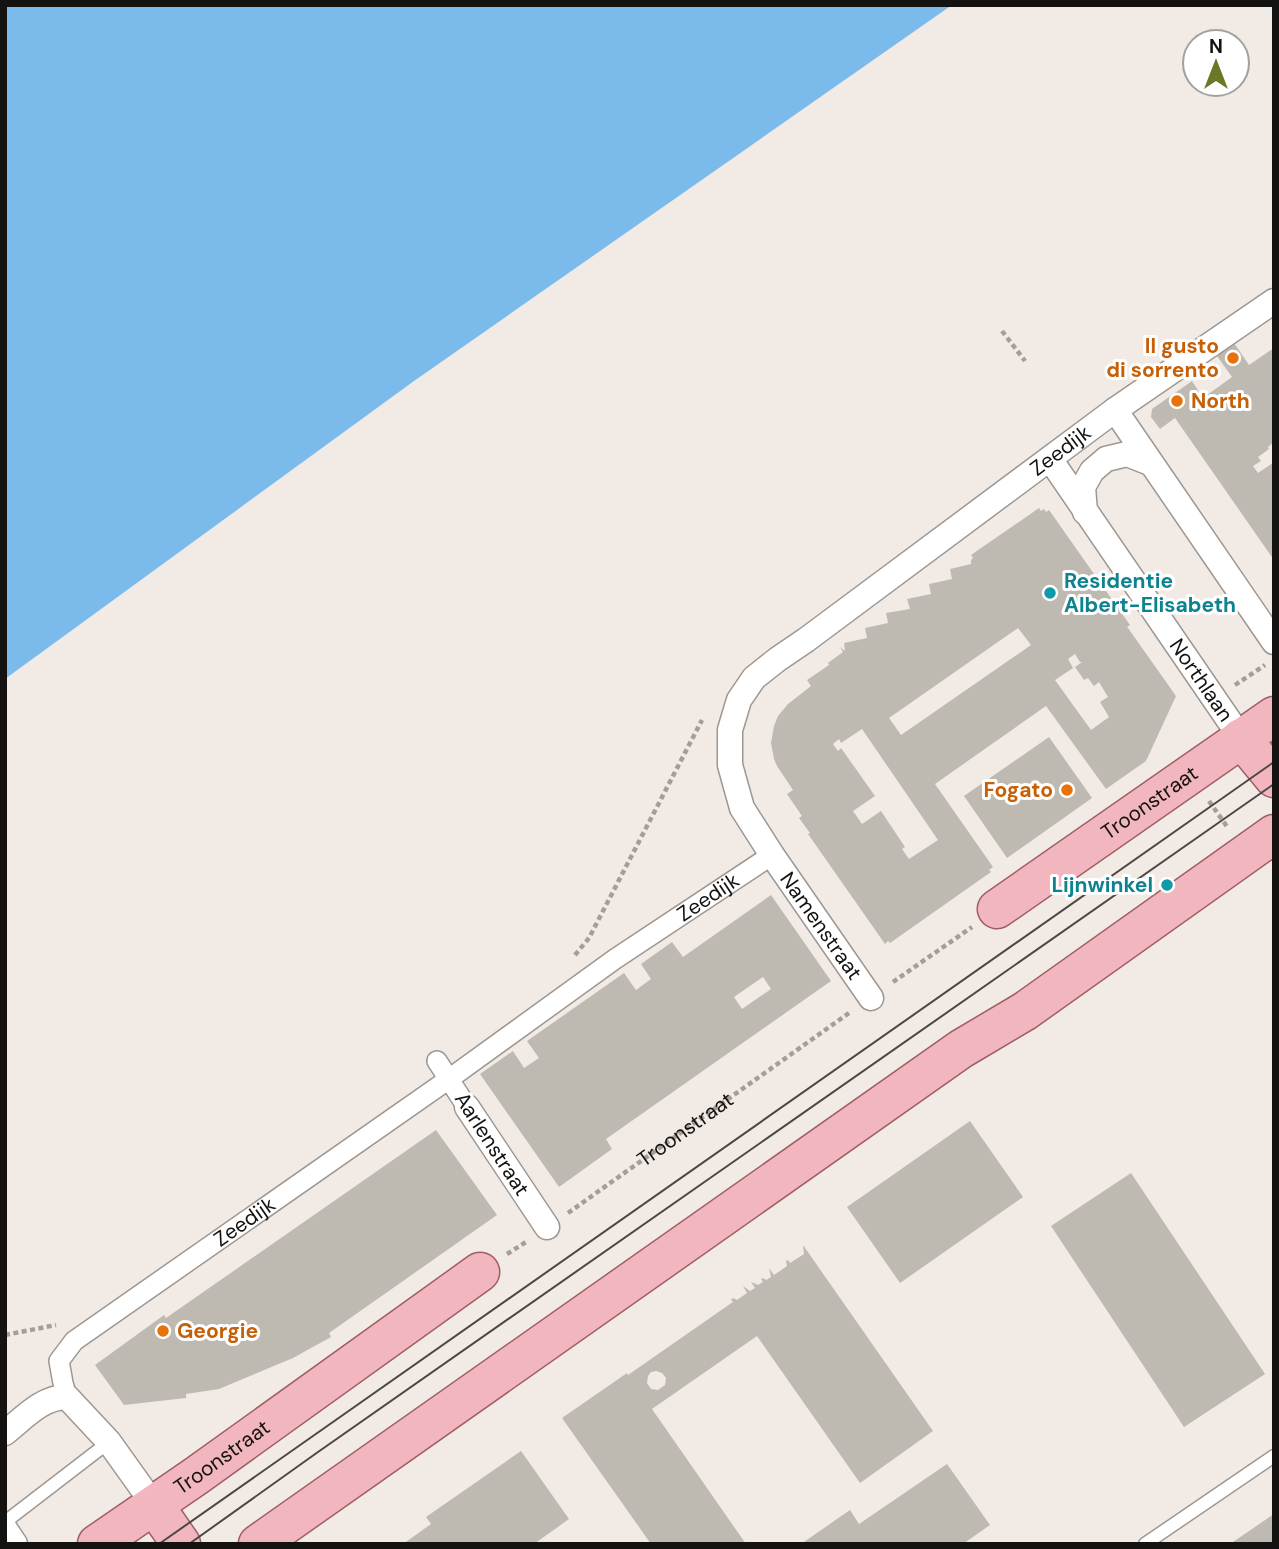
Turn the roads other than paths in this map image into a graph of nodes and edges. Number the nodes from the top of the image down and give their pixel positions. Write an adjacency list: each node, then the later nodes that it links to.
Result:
1 (1274, 301): 2 (street, Zeedijk)
2 (1115, 410): 3 (street, Zeedijk); 4 (street)
3 (1050, 459): 5 (street, Northlaan); 11 (street, Zeedijk)
4 (1150, 463): 5 (street); 6 (street)
5 (1085, 512): 8 (street, Northlaan)
6 (1274, 642)
7 (1274, 716): 8 (main road, Troonstraat)
8 (1241, 738): 9 (main road, Northlaan); 12 (main road, Troonstraat)
9 (1274, 778)
10 (1260, 844): 29 (main road)
11 (772, 855): 13 (street, Namenstraat); 15 (street, Zeedijk)
12 (997, 909)
13 (871, 998)
14 (437, 1061): 15 (street, Aarlenstraat)
15 (449, 1079): 16 (street, Aarlenstraat); 19 (street, Zeedijk)
16 (467, 1107): 17 (street, Aarlenstraat)
17 (547, 1227)
18 (480, 1272): 23 (main road, Troonstraat)
19 (67, 1397): 20 (street); 21 (street)
20 (5, 1433)
21 (108, 1442): 23 (street); 24 (lane)
22 (1274, 1456): 30 (lane)
23 (154, 1505): 27 (main road, Troonstraat); 28 (main road)
24 (5, 1522)
25 (5, 1529): 26 (street)
26 (15, 1544)
27 (97, 1544)
28 (181, 1544)
29 (258, 1544)
30 (1144, 1544)

